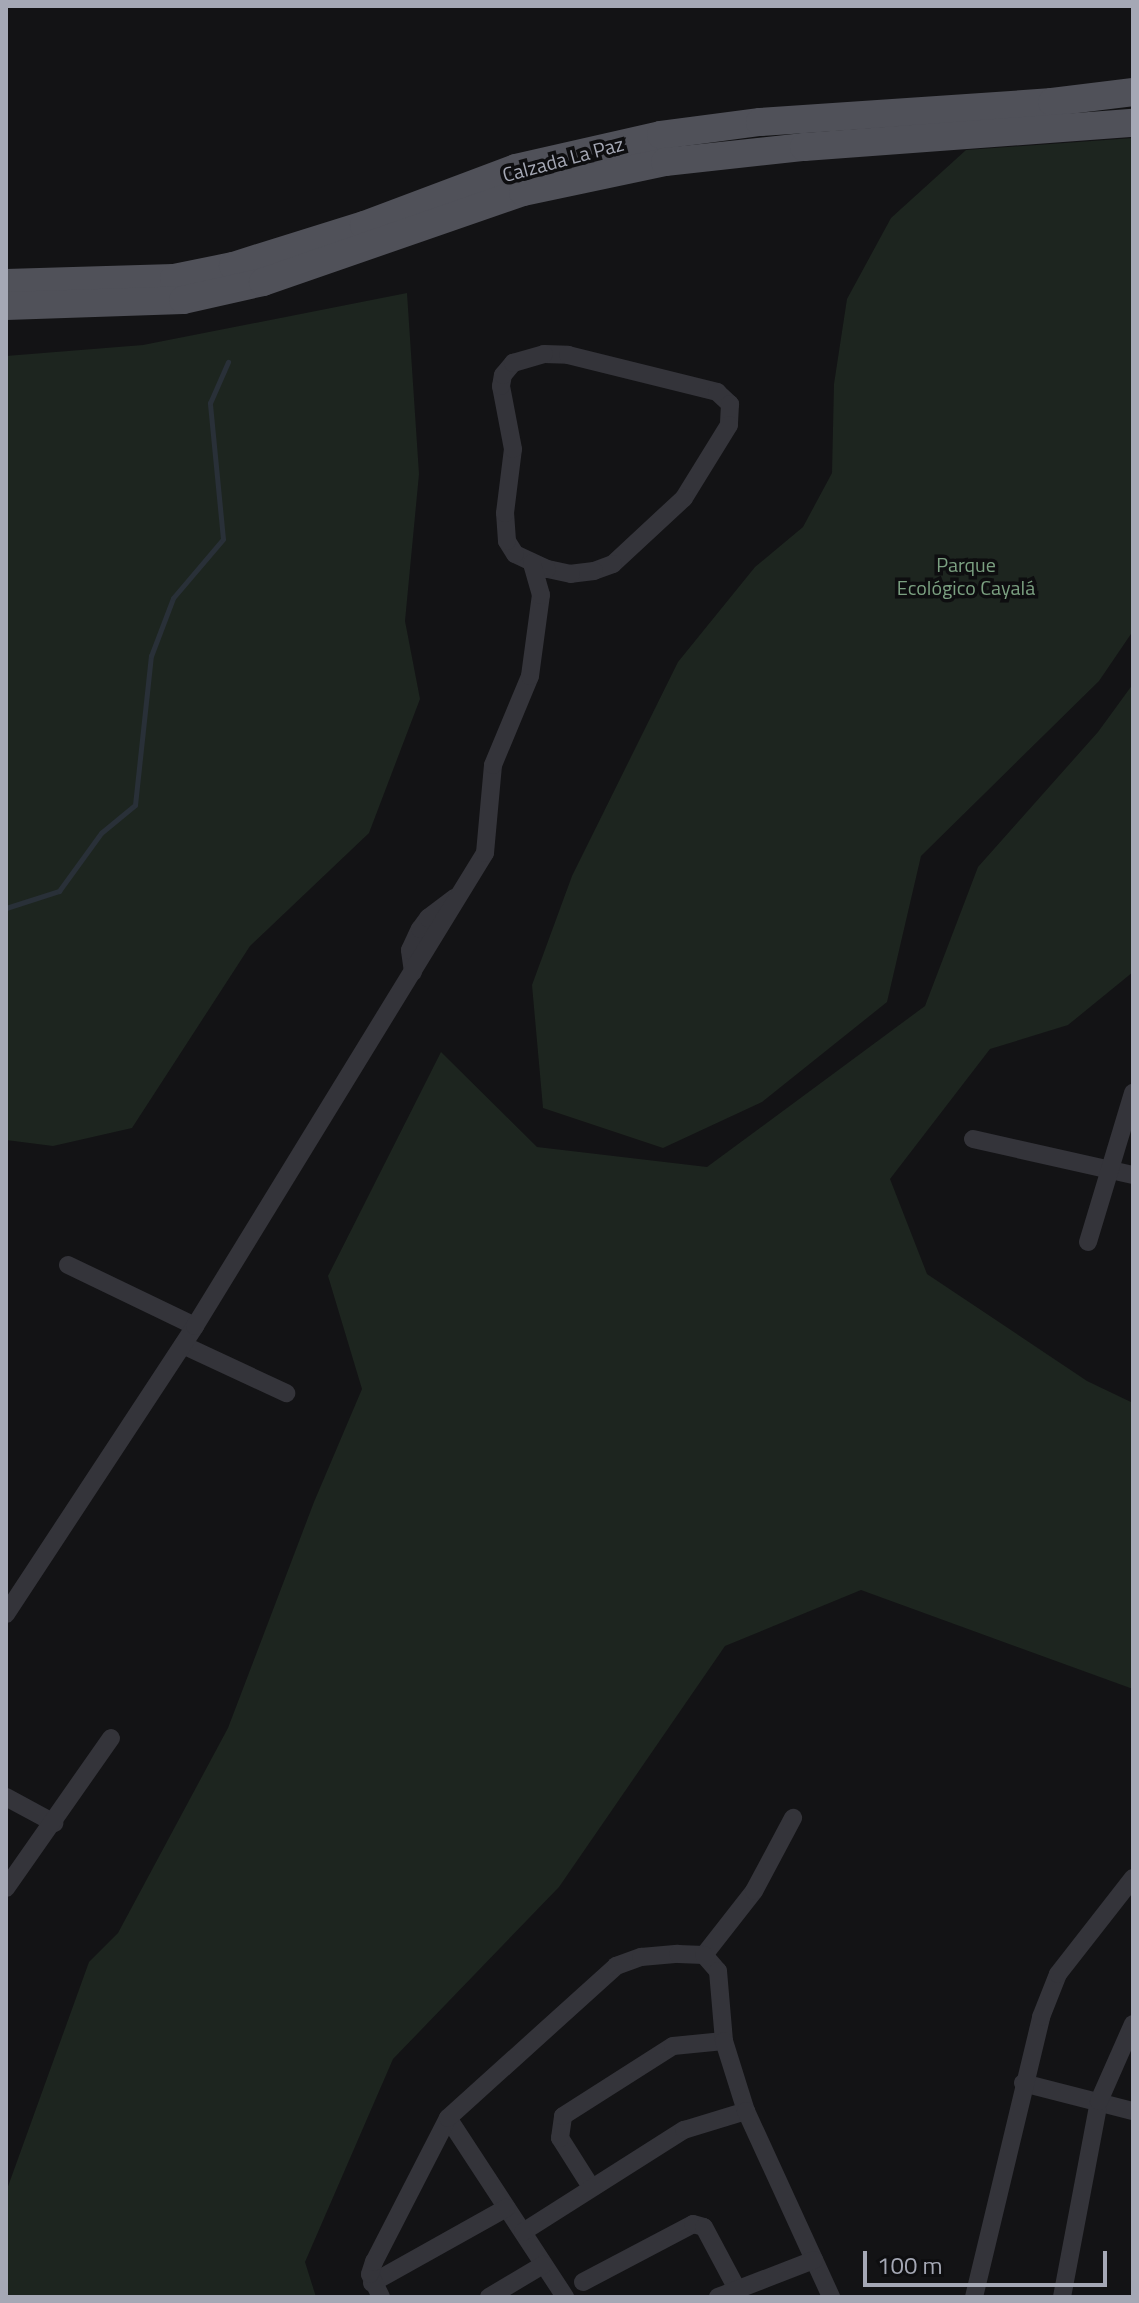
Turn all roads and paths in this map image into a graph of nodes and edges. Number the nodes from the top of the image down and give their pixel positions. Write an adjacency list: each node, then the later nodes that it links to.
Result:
1 (1133, 92): 3 (main road, Calzada La Paz)
2 (1133, 123): 4 (main road, Calzada La Paz)
3 (6, 283)
4 (6, 306)
5 (532, 563): 6 (street); 6 (street); 7 (street)
6 (571, 574): 7 (street)
7 (541, 595): 14 (street)
8 (1133, 1093): 10 (street)
9 (973, 1139): 10 (street)
10 (1109, 1169): 11 (street); 12 (street)
11 (1133, 1175)
12 (1088, 1242)
13 (68, 1265): 14 (street)
14 (195, 1326): 15 (street)
15 (183, 1345): 16 (street); 17 (street)
16 (286, 1393)
17 (6, 1614)
18 (111, 1738): 21 (street)
19 (6, 1797): 21 (street)
20 (793, 1818): 24 (street)
21 (54, 1823): 23 (street)
22 (1133, 1878): 27 (street)
23 (6, 1888)
24 (704, 1955): 26 (street); 31 (street)
25 (1133, 2024): 28 (street)
26 (724, 2041): 29 (street); 32 (street)
27 (1023, 2083): 28 (street); 44 (street)
28 (1099, 2101): 30 (street); 45 (street)
29 (746, 2111): 32 (street); 35 (street)
30 (1133, 2111)
31 (448, 2118): 33 (street); 39 (street)
32 (591, 2187): 34 (street)
33 (506, 2208): 34 (street); 39 (street)
34 (523, 2232): 36 (street)
35 (814, 2260): 38 (street); 43 (street)
36 (543, 2265): 40 (street); 41 (street)
37 (583, 2282): 38 (street)
38 (737, 2289): 42 (street)
39 (377, 2290)
40 (489, 2297)
41 (565, 2297)
42 (718, 2297)
43 (831, 2297)
44 (974, 2297)
45 (1062, 2297)

